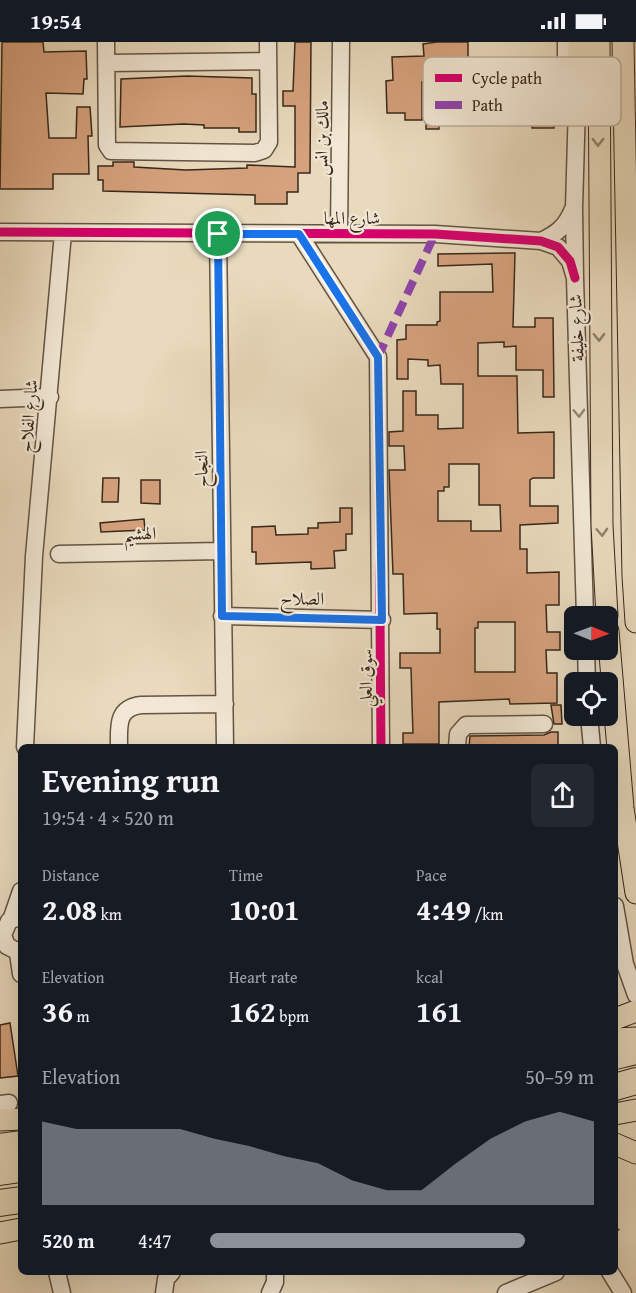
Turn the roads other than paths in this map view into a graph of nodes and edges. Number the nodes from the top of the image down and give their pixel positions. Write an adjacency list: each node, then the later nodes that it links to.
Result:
1 (106, 42): 10 (street)
2 (268, 42): 9 (street)
3 (341, 42): 20 (street, مالك بن انس)
4 (579, 42): 7 (main road)
5 (599, 42): 8 (main road, شارع خليفة, one-way to 8)
6 (623, 42): 14 (main road)
7 (579, 57)
8 (599, 57)
9 (268, 62): 10 (street); 10 (street)
10 (106, 63)
11 (576, 126): 15 (street, شارع خليفة)
12 (600, 126): 28 (main road, شارع خليفة, one-way to 28)
13 (636, 173): 14 (main road)
14 (625, 199): 31 (main road)
15 (574, 208): 21 (street); 22 (street, شارع خليفة)
16 (0, 232): 17 (street, شارع المها)
17 (63, 233): 18 (street, شارع المها); 23 (street, شارع الفلاح)
18 (218, 234): 19 (street, شارع المها); 25 (street, النجاح)
19 (299, 234): 20 (street, شارع المها); 30 (street, سوق العلي)
20 (339, 234): 21 (street, شارع المها)
21 (541, 241): 22 (street, شارع المها)
22 (575, 278): 27 (street, شارع خليفة, one-way to 27)
23 (50, 397): 24 (street); 37 (street, شارع الفلاح)
24 (0, 399)
25 (221, 551): 26 (street, الهشيم); 29 (street, النجاح)
26 (59, 554)
27 (585, 606)
28 (606, 606)
29 (222, 616): 30 (street, الصلاح); 33 (street, النجاح)
30 (382, 620): 40 (street, سوق العلي)
31 (636, 622)
32 (610, 660): 44 (main road)
33 (225, 704): 38 (street); 39 (street, النجاح)
34 (544, 724): 41 (street)
35 (587, 726): 42 (street)
36 (589, 726): 43 (street)
37 (26, 744)
38 (119, 744)
39 (225, 744)
40 (381, 744)
41 (457, 744)
42 (584, 744)
43 (592, 744)
44 (618, 744)
45 (618, 749): 46 (main road)
46 (636, 893)
47 (18, 899): 48 (street)
48 (10, 922): 50 (street)
49 (618, 923): 52 (street)
50 (13, 951): 51 (street)
51 (18, 965)
52 (636, 995)
53 (636, 1011): 54 (main road)
54 (618, 1024)
55 (618, 1026): 57 (main road)
56 (618, 1028): 58 (main road)
57 (636, 1029)
58 (636, 1038)
59 (636, 1051): 60 (highway)
60 (618, 1055)
61 (636, 1082): 62 (highway)
62 (618, 1086)
63 (636, 1088): 64 (main road)
64 (618, 1094)
65 (18, 1144): 67 (highway)
66 (618, 1145): 68 (main road)
67 (0, 1147)
68 (636, 1153)
69 (18, 1169): 70 (highway)
70 (0, 1172)
71 (18, 1200): 72 (highway)
72 (0, 1203)
73 (18, 1230): 74 (main road)
74 (0, 1233)
75 (58, 1275): 81 (street)
76 (170, 1275): 82 (street)
77 (275, 1275): 83 (street)
78 (549, 1275): 84 (street)
79 (612, 1275): 80 (street)
80 (623, 1292)
81 (62, 1293)
82 (164, 1293)
83 (270, 1293)
84 (506, 1293)

